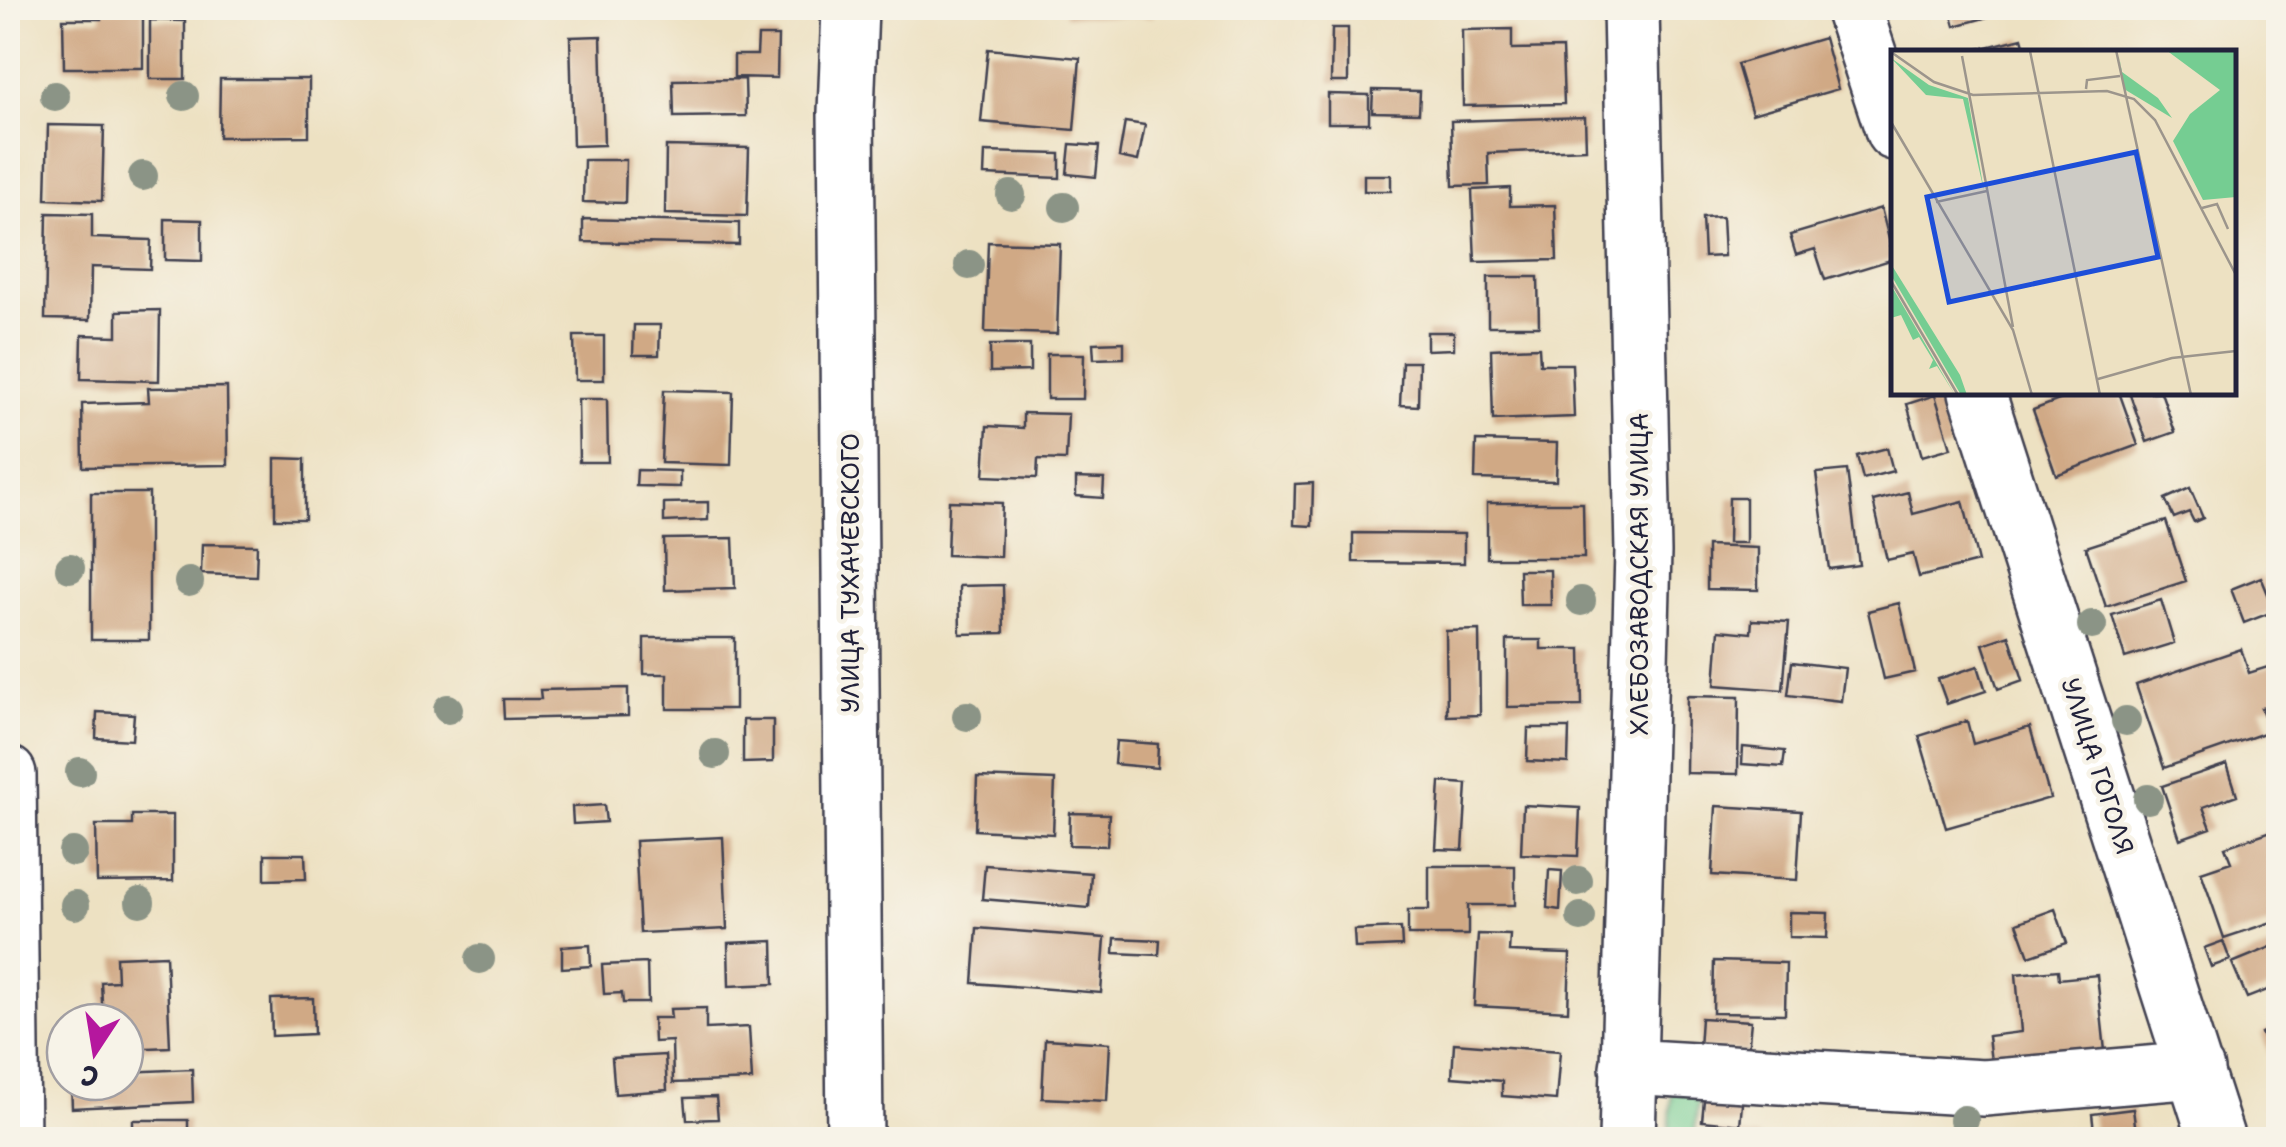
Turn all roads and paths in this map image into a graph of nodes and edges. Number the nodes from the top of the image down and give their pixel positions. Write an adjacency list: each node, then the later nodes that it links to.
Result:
1 (850, 8): 10 (street, УЛИЦА ТУХАЧЕВСКОГО)
2 (1631, 8): 7 (street, ХЛЕБОЗАВОДСКАЯ УЛИЦА)
3 (1853, 8): 4 (street)
4 (1891, 123)
5 (1979, 395): 8 (street, УЛИЦА ГОГОЛЯ)
6 (8, 774): 9 (street)
7 (1628, 1067): 8 (street); 11 (street, ХЛЕБОЗАВОДСКАЯ УЛИЦА)
8 (2196, 1070): 12 (street, УЛИЦА ГОГОЛЯ)
9 (12, 1140)
10 (855, 1140)
11 (1627, 1140)
12 (2218, 1140)

